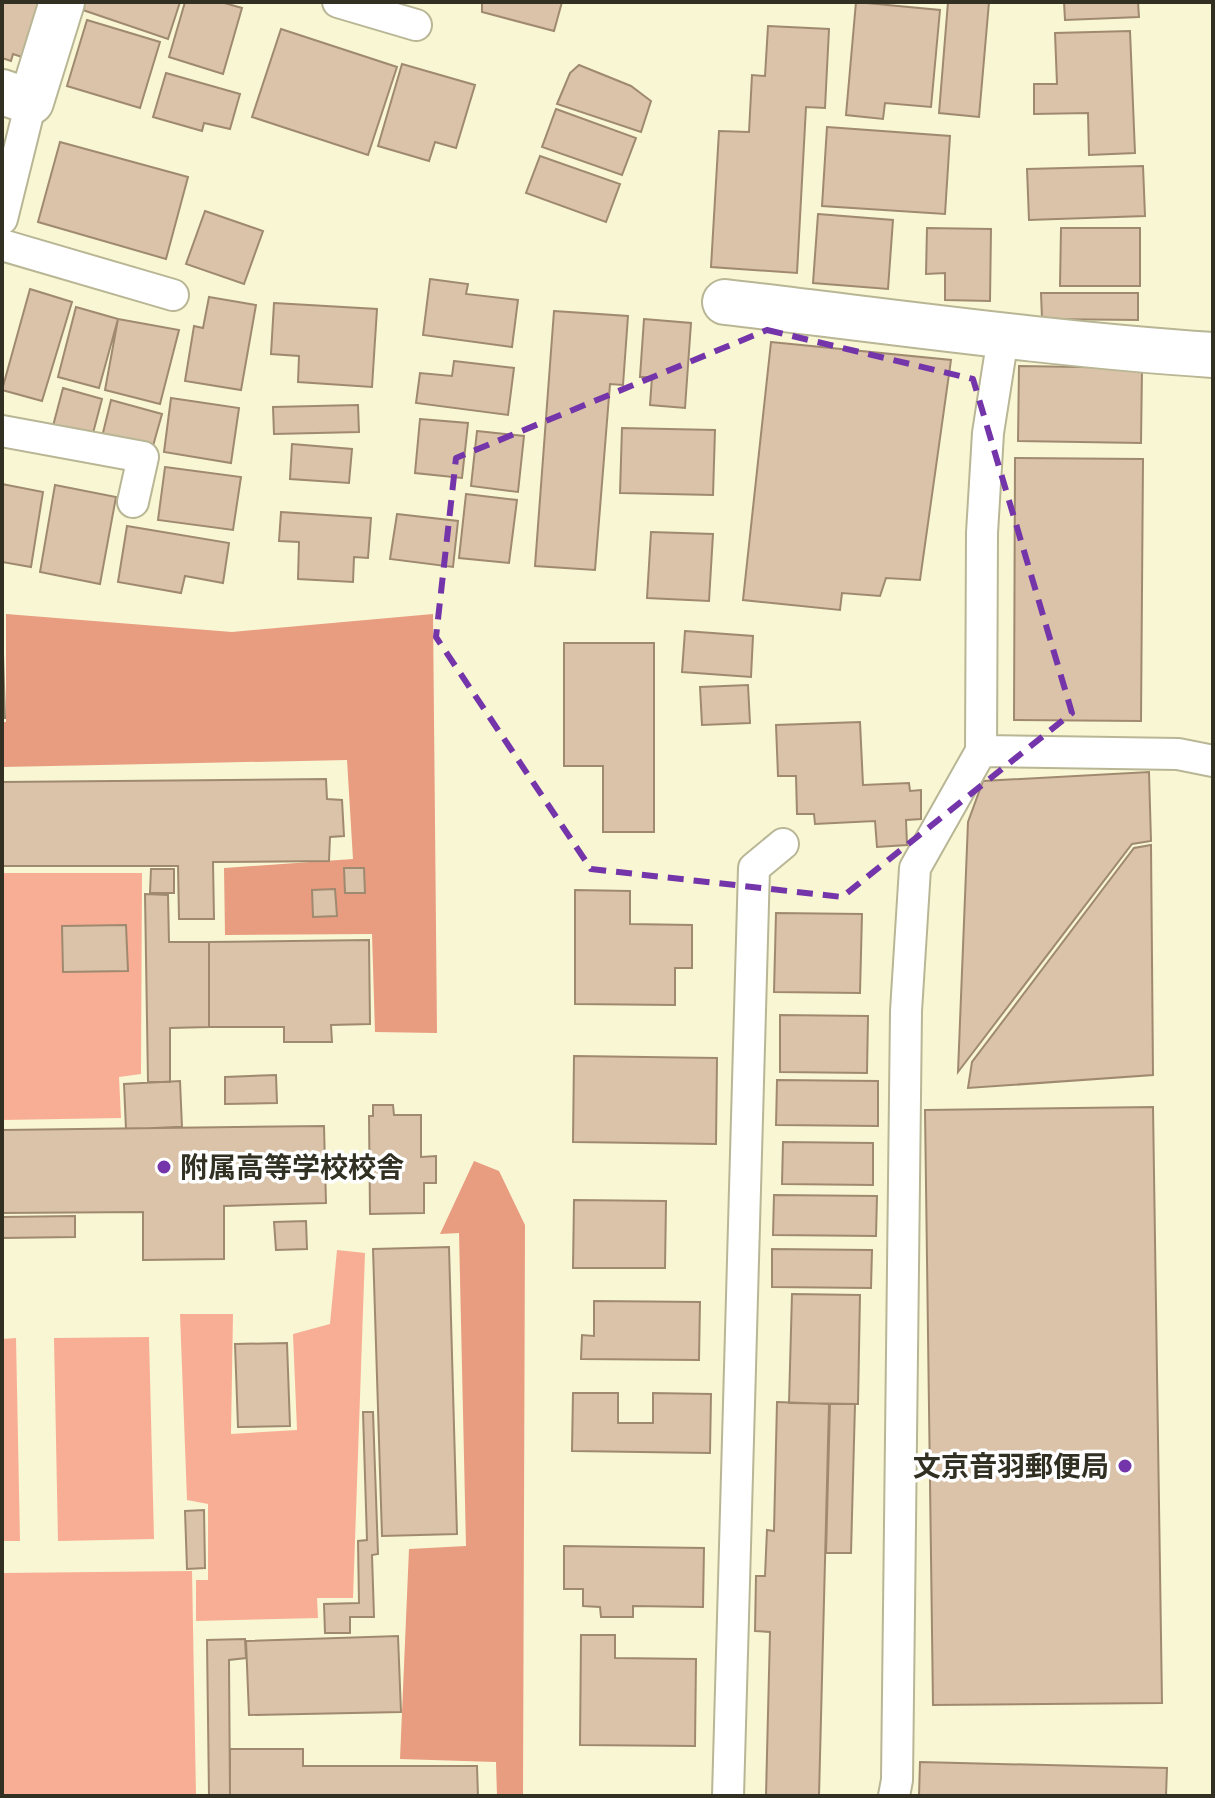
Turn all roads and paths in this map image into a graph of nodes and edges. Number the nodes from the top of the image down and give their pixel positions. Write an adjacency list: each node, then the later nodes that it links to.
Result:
1 (62, 2): 4 (street)
2 (338, 2): 3 (lane)
3 (416, 25)
4 (17, 97): 5 (lane)
5 (2, 219)
6 (2, 245): 7 (lane)
7 (173, 295)
8 (725, 302): 9 (street)
9 (1003, 337): 10 (street); 13 (lane)
10 (1213, 355)
11 (2, 431): 12 (lane)
12 (133, 502)
13 (981, 751): 14 (lane); 17 (lane)
14 (1213, 761)
15 (783, 844): 16 (lane)
16 (728, 1796)
17 (894, 1796)

